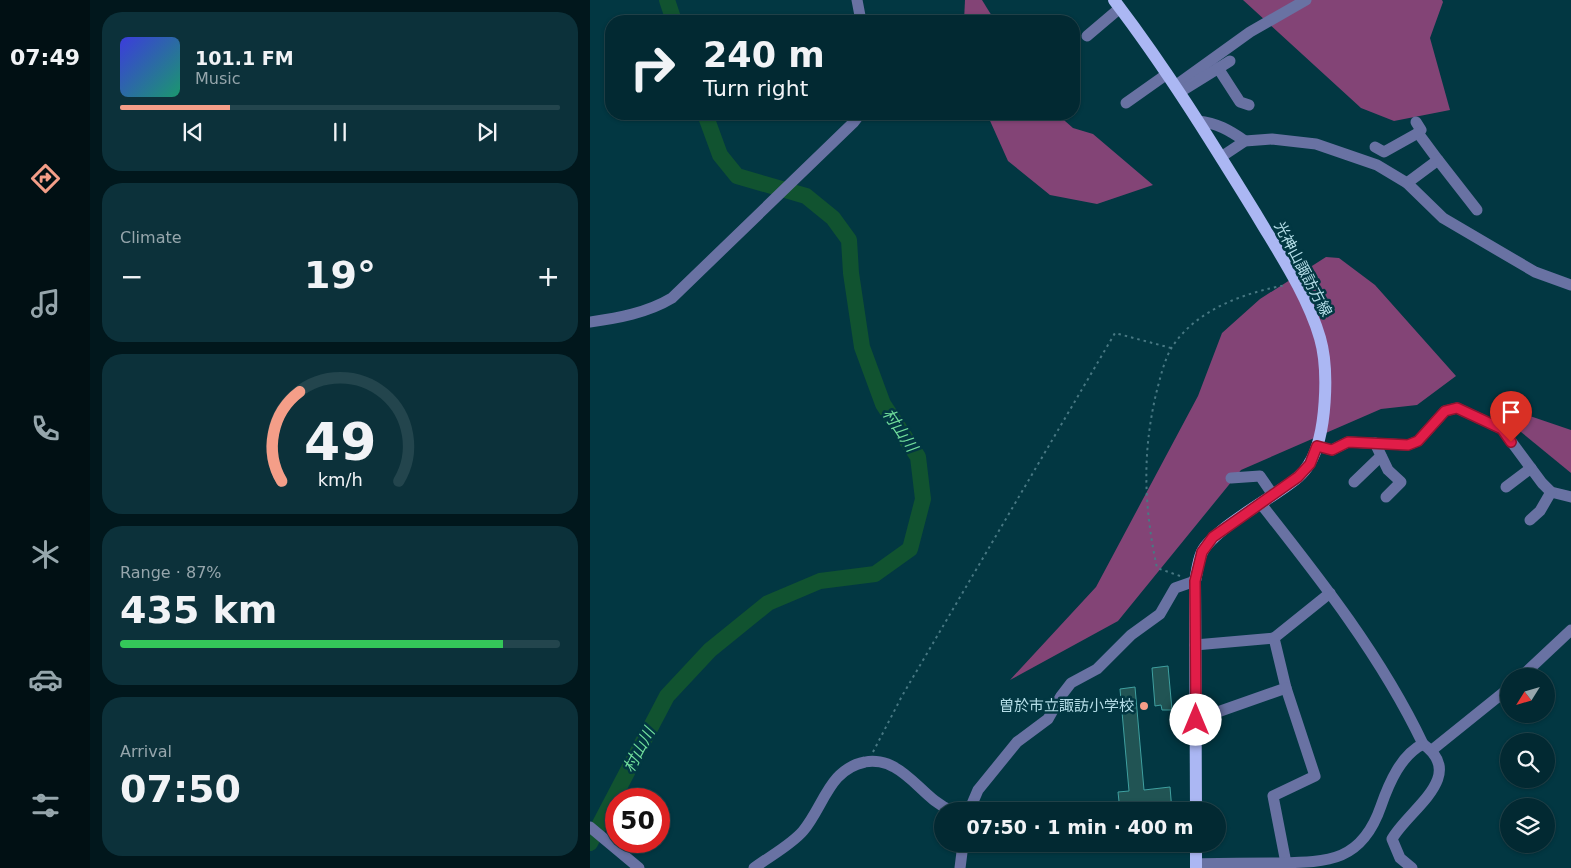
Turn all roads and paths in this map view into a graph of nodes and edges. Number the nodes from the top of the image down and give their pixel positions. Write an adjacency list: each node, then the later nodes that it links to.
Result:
1 (857, 0): 4 (street)
2 (1306, 0): 9 (street)
3 (1117, 4): 5 (street); 8 (main road, 光神山諏訪方線)
4 (860, 15)
5 (1087, 36)
6 (1230, 61): 7 (street)
7 (1218, 68): 9 (street); 11 (street)
8 (1167, 74): 9 (main road, 光神山諏訪方線); 10 (street)
9 (1178, 89): 13 (main road, 光神山諏訪方線)
10 (1126, 103)
11 (1249, 105)
12 (856, 120): 22 (street)
13 (1198, 121): 14 (street); 16 (main road, 光神山諏訪方線)
14 (1245, 140): 16 (street); 18 (street)
15 (1375, 147): 17 (street)
16 (1221, 157): 20 (main road, 光神山諏訪方線)
17 (1438, 160): 18 (street); 19 (street)
18 (1407, 183): 21 (street)
19 (1477, 210)
20 (1295, 283): 23 (path); 25 (main road, 光神山諏訪方線)
21 (1571, 285)
22 (590, 322)
23 (1171, 348): 37 (path); 47 (path)
24 (1375, 443): 25 (street); 26 (street); 27 (street)
25 (1317, 446): 32 (main road, 光神山諏訪方線)
26 (1381, 456): 29 (street); 33 (street)
27 (1531, 468): 30 (street); 31 (street)
28 (1231, 478): 32 (street)
29 (1354, 482)
30 (1506, 487)
31 (1551, 492): 34 (street); 36 (street)
32 (1273, 495): 35 (main road, 光神山諏訪方線)
33 (1386, 497)
34 (1571, 497)
35 (1261, 504): 37 (main road, 光神山諏訪方線); 38 (street)
36 (1530, 520)
37 (1195, 581): 41 (main road, 光神山諏訪方線); 49 (street)
38 (1330, 593): 40 (street); 46 (street)
39 (1571, 630): 42 (street)
40 (1274, 638): 41 (street); 43 (street)
41 (1195, 645): 45 (main road, 光神山諏訪方線)
42 (1531, 668)
43 (1286, 688): 45 (street); 54 (street)
44 (1500, 694): 46 (street)
45 (1196, 720): 50 (main road, 光神山諏訪方線)
46 (1427, 747): 55 (street); 60 (street)
47 (868, 762): 48 (street); 58 (street)
48 (936, 802)
49 (973, 802)
50 (1196, 802)
51 (590, 827): 57 (street)
52 (962, 852): 59 (street)
53 (1196, 852): 56 (main road)
54 (1286, 863): 55 (street); 56 (street)
55 (1332, 864)
56 (1196, 866)
57 (639, 868)
58 (754, 868)
59 (960, 868)
60 (1412, 868)

